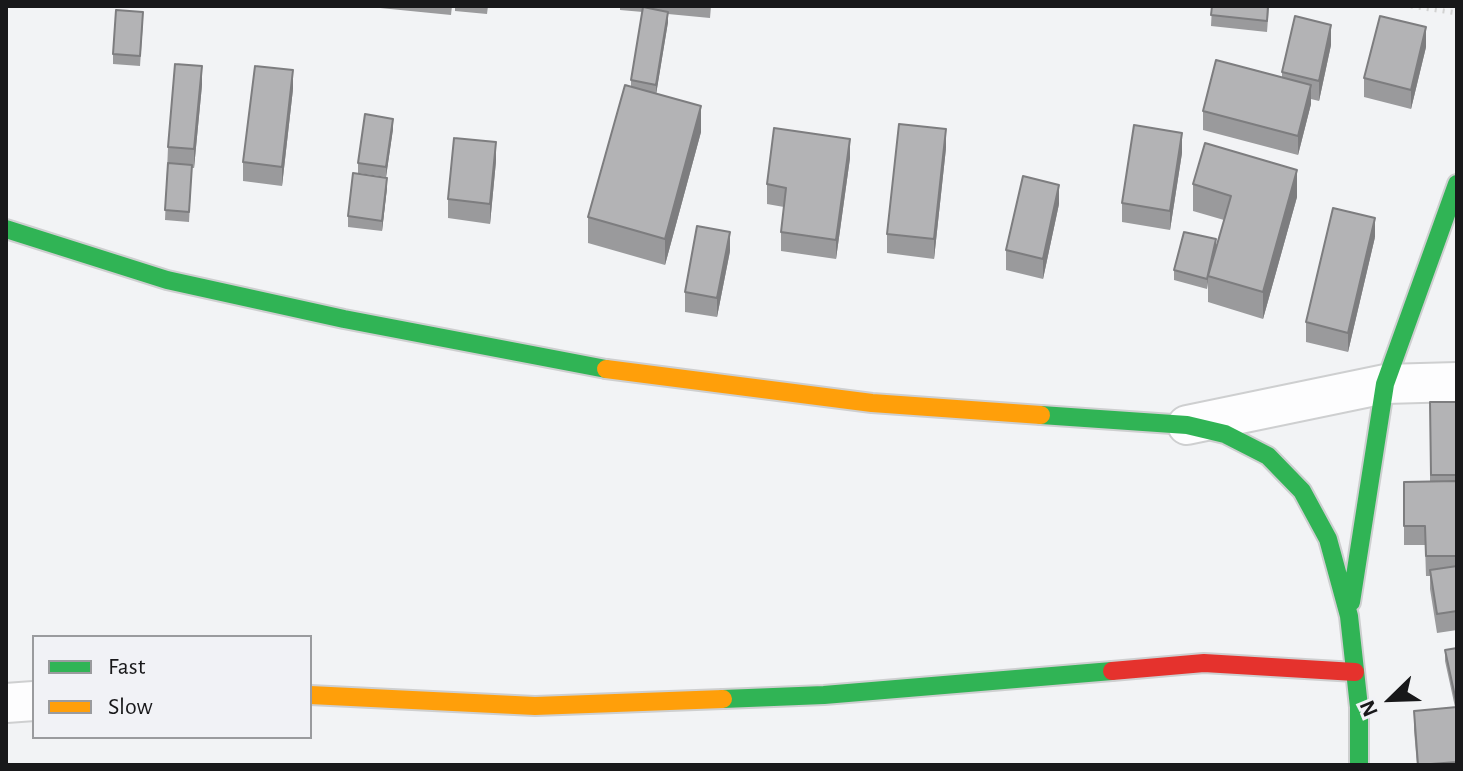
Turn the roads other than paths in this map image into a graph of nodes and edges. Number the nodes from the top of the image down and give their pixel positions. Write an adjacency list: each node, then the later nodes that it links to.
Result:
1 (1457, 184): 4 (street)
2 (6, 229): 5 (street)
3 (1457, 382): 4 (street)
4 (1385, 384): 5 (street); 6 (street)
5 (1187, 425): 6 (street)
6 (1349, 616): 7 (street)
7 (1355, 672): 8 (street); 11 (street)
8 (312, 695)
9 (32, 701): 10 (street)
10 (6, 703)
11 (1359, 765)

